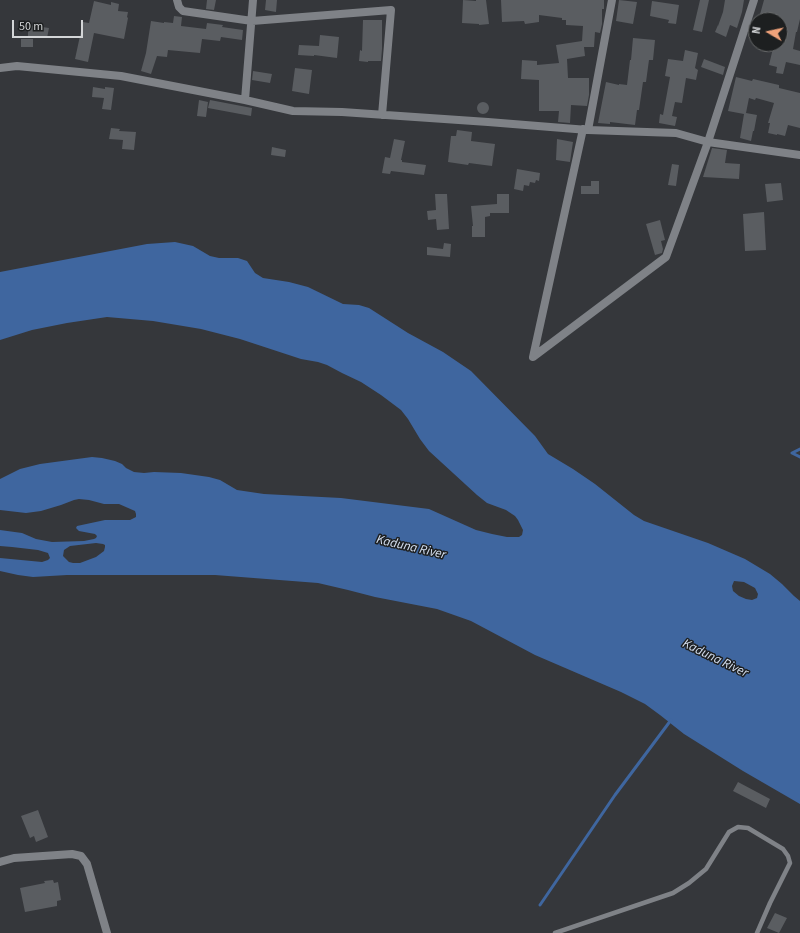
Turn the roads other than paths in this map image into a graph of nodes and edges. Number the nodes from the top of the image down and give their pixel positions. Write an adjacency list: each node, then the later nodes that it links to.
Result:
1 (177, 0): 5 (street)
2 (253, 0): 5 (street)
3 (612, 0): 9 (street)
4 (754, 0): 10 (street)
5 (252, 21): 7 (street); 8 (street)
6 (0, 68): 7 (street)
7 (245, 100): 8 (street)
8 (382, 115): 9 (street)
9 (585, 130): 10 (street); 10 (street)
10 (708, 142): 11 (street)
11 (800, 154)
12 (0, 862): 14 (street)
13 (570, 931): 15 (lane); 16 (lane)
14 (107, 933)
15 (555, 933)
16 (758, 933)

